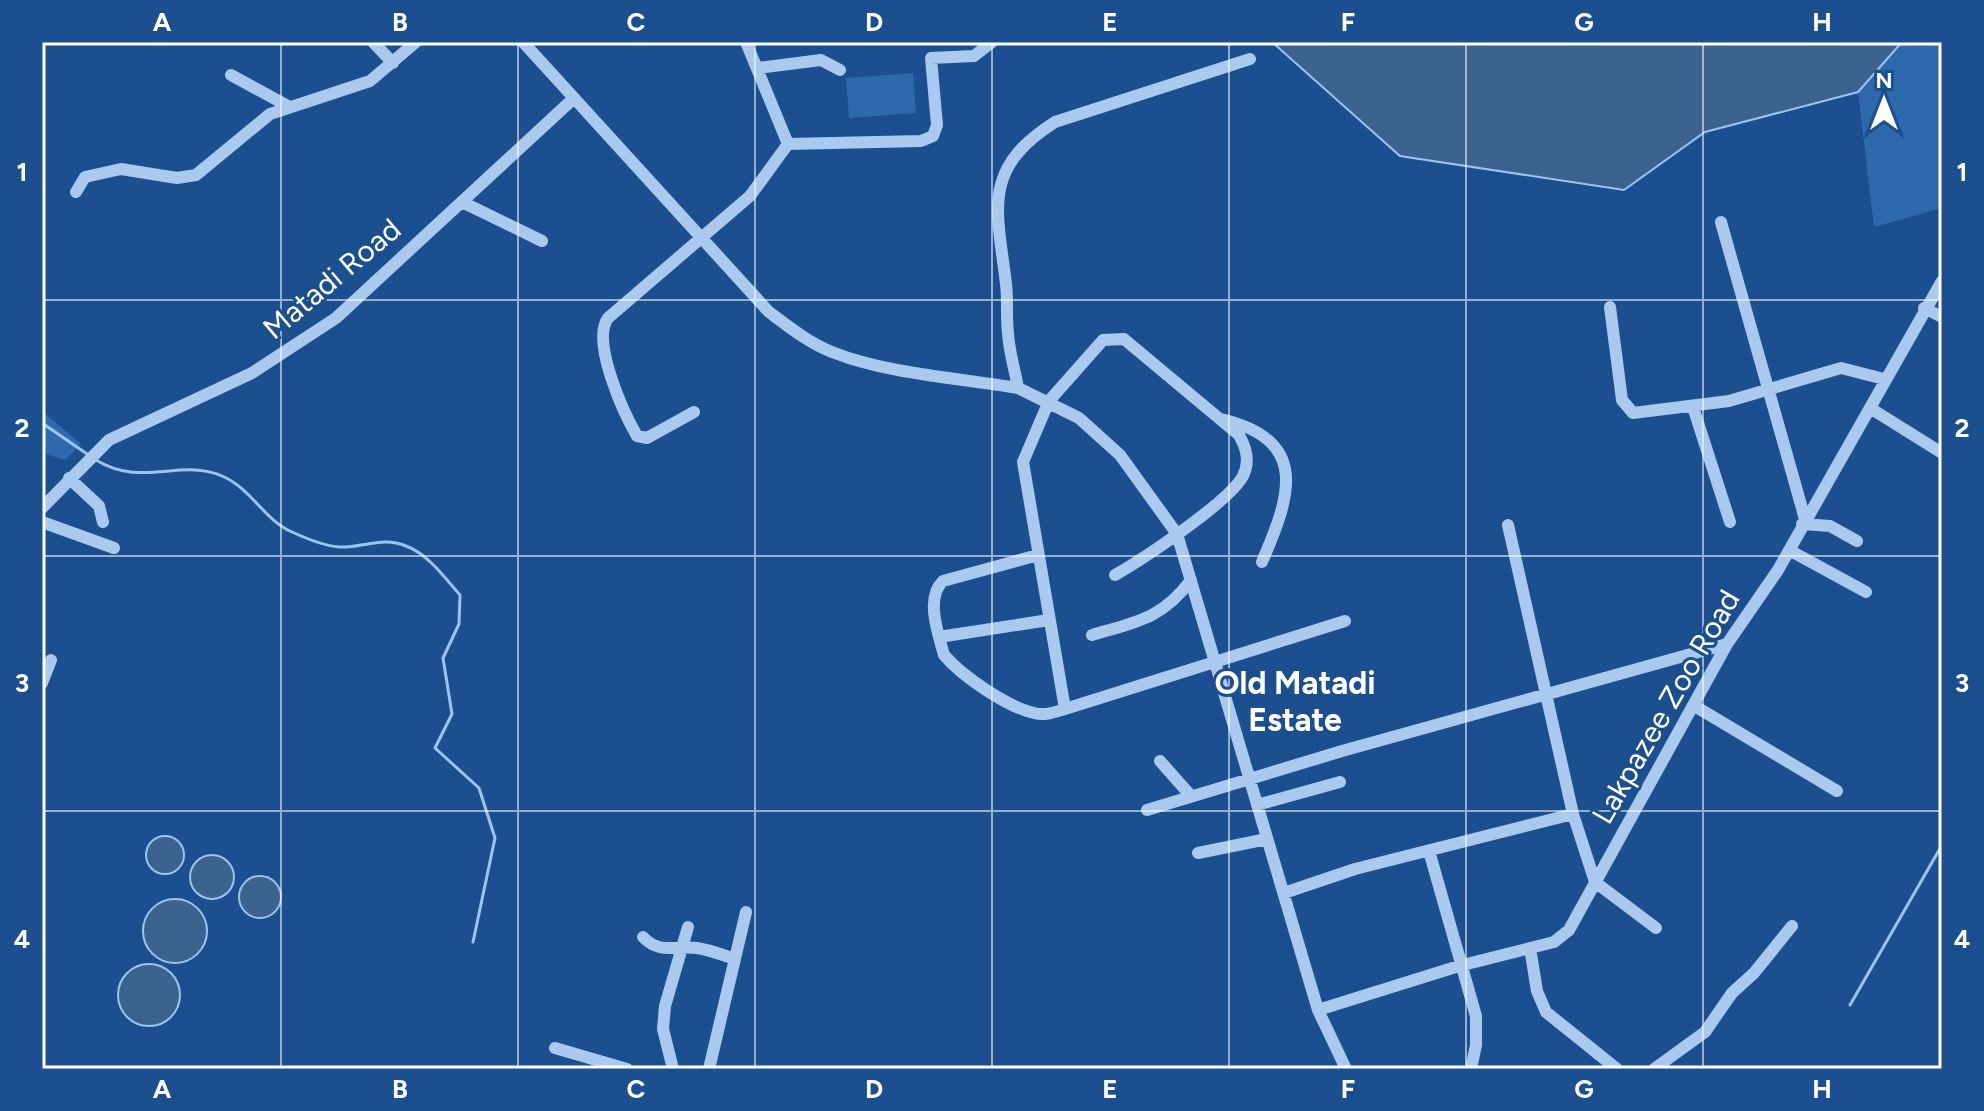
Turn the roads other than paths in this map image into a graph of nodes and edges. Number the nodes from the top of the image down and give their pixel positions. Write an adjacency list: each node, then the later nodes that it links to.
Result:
1 (373, 42): 7 (street)
2 (416, 42): 7 (street)
3 (523, 42): 11 (street)
4 (746, 42): 8 (street)
5 (992, 42): 13 (street)
6 (1250, 59): 24 (street)
7 (393, 63): 12 (street)
8 (758, 68): 9 (street); 13 (street)
9 (840, 70)
10 (231, 75): 12 (street)
11 (573, 99): 15 (street, Matadi Road); 17 (street)
12 (288, 106): 14 (street)
13 (788, 144): 17 (street)
14 (76, 192)
15 (462, 202): 18 (street); 32 (street, Matadi Road)
16 (1721, 222): 25 (street)
17 (699, 238): 24 (street); 29 (street)
18 (542, 241)
19 (1942, 281): 21 (street, Lakpazee Zoo Road)
20 (1610, 307): 27 (street)
21 (1924, 308): 22 (street); 23 (street, Lakpazee Zoo Road)
22 (1942, 317)
23 (1884, 379): 25 (street); 28 (street, Lakpazee Zoo Road)
24 (1018, 388): 26 (street)
25 (1769, 390): 27 (street); 34 (street)
26 (1049, 401): 30 (street); 39 (street); 43 (street)
27 (1693, 407): 37 (street)
28 (1870, 408): 31 (street); 34 (street, Lakpazee Zoo Road)
29 (694, 412)
30 (1219, 418): 39 (street); 44 (street)
31 (1942, 453)
32 (69, 478): 33 (street); 36 (street)
33 (42, 508)
34 (1803, 521): 40 (street); 42 (street, Lakpazee Zoo Road)
35 (42, 522): 41 (street)
36 (103, 522)
37 (1730, 522)
38 (1508, 525): 56 (street)
39 (1177, 534): 45 (street); 46 (street)
40 (1857, 541)
41 (114, 548)
42 (1789, 550): 47 (street); 52 (street, Lakpazee Zoo Road)
43 (1038, 555): 48 (street); 51 (street)
44 (1262, 562)
45 (1115, 575)
46 (1191, 580): 50 (street); 53 (street)
47 (1866, 592)
48 (1049, 620): 51 (street); 58 (street)
49 (1345, 621): 53 (street)
50 (1092, 635)
51 (939, 637): 58 (street)
52 (1727, 644): 56 (street); 57 (street, Lakpazee Zoo Road)
53 (1215, 659): 58 (street); 60 (street)
54 (51, 660): 55 (street)
55 (42, 683)
56 (1543, 694): 60 (street); 66 (street)
57 (1693, 705): 62 (street); 70 (street, Lakpazee Zoo Road)
58 (1065, 709)
59 (1160, 761): 63 (street)
60 (1248, 778): 63 (street); 64 (street)
61 (1340, 782): 64 (street)
62 (1837, 791)
63 (1191, 796): 65 (street)
64 (1257, 805): 67 (street)
65 (1147, 810)
66 (1573, 814): 68 (street); 70 (street)
67 (1267, 839): 69 (street); 71 (street)
68 (1429, 851): 71 (street); 80 (street)
69 (1198, 853)
70 (1595, 882): 75 (street); 77 (street, Lakpazee Zoo Road)
71 (1284, 893): 81 (street)
72 (746, 912): 79 (street)
73 (1792, 926): 89 (street)
74 (688, 927): 78 (street)
75 (1656, 928)
76 (643, 937): 78 (street)
77 (1530, 948): 80 (street, Lakpazee Zoo Road); 88 (street)
78 (681, 949): 79 (street); 84 (street)
79 (735, 959): 85 (street)
80 (1459, 966): 81 (street, Lakpazee Zoo Road); 87 (street)
81 (1318, 1010): 86 (street)
82 (555, 1048): 83 (street)
83 (627, 1069)
84 (673, 1069)
85 (709, 1069)
86 (1346, 1069)
87 (1471, 1069)
88 (1617, 1069)
89 (1654, 1069)

